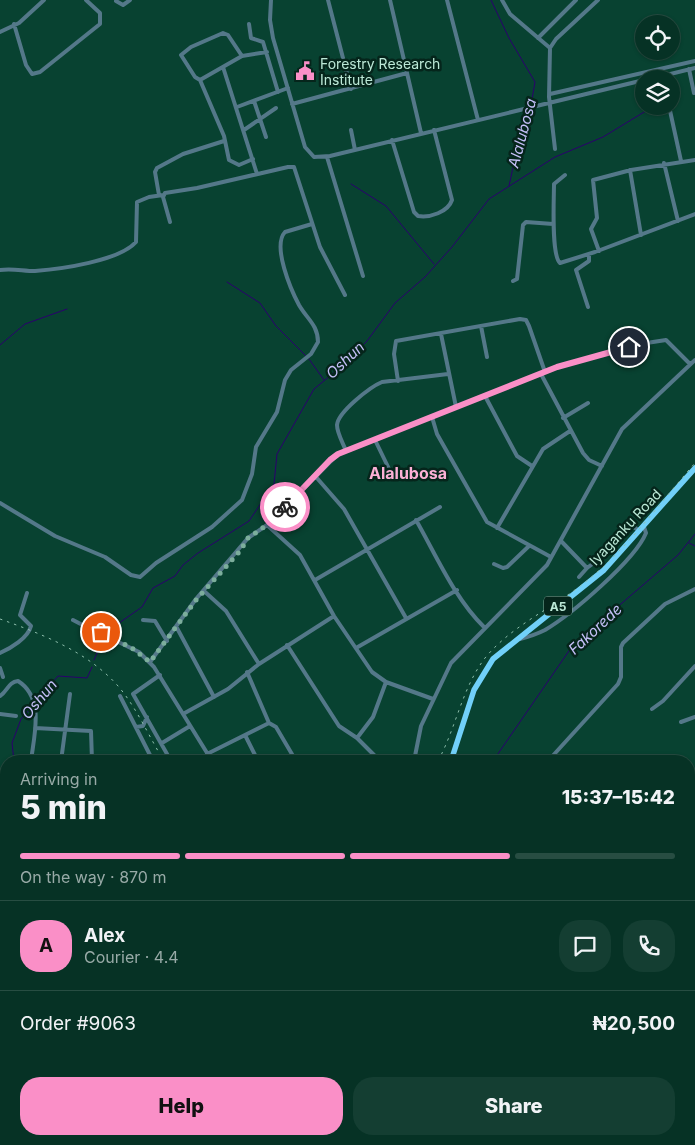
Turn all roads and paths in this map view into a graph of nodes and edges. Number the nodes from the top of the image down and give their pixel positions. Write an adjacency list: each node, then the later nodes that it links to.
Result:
1 (44, 0): 12 (street)
2 (86, 0): 12 (street)
3 (130, 0): 11 (street)
4 (271, 0): 27 (street)
5 (328, 0): 28 (street)
6 (390, 0): 24 (street)
7 (447, 0): 39 (street)
8 (502, 0): 15 (street)
9 (576, 0): 15 (street)
10 (598, 0): 16 (street)
11 (116, 1)
12 (14, 24): 14 (street)
13 (249, 24): 17 (street)
14 (0, 32)
15 (538, 38): 16 (street)
16 (550, 48): 31 (street)
17 (267, 52): 18 (street); 29 (street)
18 (242, 56): 20 (street); 25 (street)
19 (695, 61): 31 (street)
20 (223, 67): 25 (street); 35 (street)
21 (695, 68): 22 (street)
22 (688, 70): 23 (street); 30 (street)
23 (680, 72)
24 (407, 73): 28 (street); 43 (street)
25 (200, 80): 46 (street)
26 (635, 82): 33 (street)
27 (288, 88): 29 (street); 34 (street)
28 (351, 89): 34 (street)
29 (278, 92): 32 (street)
30 (694, 93)
31 (550, 94): 33 (street)
32 (254, 101): 35 (street); 38 (street)
33 (550, 103): 39 (street); 47 (street)
34 (292, 104): 49 (street)
35 (237, 107): 40 (street)
36 (276, 108): 38 (street)
37 (671, 115): 52 (street)
38 (260, 119): 40 (street); 44 (street)
39 (478, 120): 42 (street)
40 (244, 130): 50 (street)
41 (351, 130): 48 (street)
42 (434, 130): 43 (street); 45 (street)
43 (421, 134): 45 (street)
44 (266, 137)
45 (392, 140): 48 (street)
46 (224, 141): 50 (street); 57 (street)
47 (555, 149)
48 (355, 150): 49 (street)
49 (327, 157): 67 (street)
50 (253, 158): 55 (street)
51 (695, 160): 52 (street)
52 (682, 161): 53 (street)
53 (664, 164): 54 (street); 59 (street)
54 (630, 170): 63 (street); 64 (street)
55 (258, 174): 57 (street); 61 (street)
56 (565, 176): 62 (street)
57 (161, 195): 60 (street); 66 (street)
58 (695, 214): 59 (street)
59 (678, 221): 63 (street)
60 (170, 222)
61 (312, 224): 69 (street); 92 (street)
62 (553, 224): 65 (street); 68 (street)
63 (641, 234): 64 (street)
64 (599, 250): 65 (street)
65 (589, 254): 70 (street)
66 (0, 270)
67 (363, 276)
68 (513, 281)
69 (345, 295)
70 (588, 307)
71 (481, 326): 72 (street); 73 (street); 76 (street)
72 (441, 334): 77 (street); 78 (street)
73 (487, 356)
74 (695, 360): 75 (street)
75 (690, 364): 76 (street); 88 (street)
76 (543, 373): 79 (street); 83 (street)
77 (448, 374): 78 (street); 81 (street)
78 (398, 380): 86 (street)
79 (485, 396): 81 (street); 87 (street)
80 (588, 403): 83 (street)
81 (456, 407): 82 (street)
82 (432, 417): 85 (street); 96 (street)
83 (563, 418): 84 (street)
84 (570, 431): 87 (street); 88 (street)
85 (375, 440): 86 (street); 90 (street)
86 (346, 451): 91 (street)
87 (532, 466): 96 (street)
88 (602, 466): 98 (street)
89 (695, 468): 97 (highway, Iyaganku Road / A5)
90 (392, 475)
91 (316, 477): 95 (street); 100 (street)
92 (0, 503)
93 (440, 507): 94 (street)
94 (416, 520): 100 (street); 107 (street)
95 (267, 525): 105 (street); 108 (street)
96 (497, 528): 99 (street)
97 (642, 529): 103 (street); 116 (highway, Iyaganku Road / A5); 116 (street)
98 (560, 541): 101 (street); 103 (street)
99 (529, 546): 101 (street); 102 (street)
100 (367, 549): 105 (street); 111 (street)
101 (551, 557): 114 (street)
102 (494, 564)
103 (587, 568): 104 (street)
104 (579, 577)
105 (315, 580): 110 (street)
106 (695, 589): 160 (street)
107 (456, 590): 111 (street); 114 (street)
108 (204, 591): 115 (street); 122 (street)
109 (28, 593): 120 (street)
110 (334, 616): 118 (street); 119 (street)
111 (406, 618): 119 (street)
112 (73, 620): 121 (street)
113 (143, 620): 117 (street)
114 (484, 627): 133 (street)
115 (177, 628): 117 (street); 132 (street)
116 (516, 638): 159 (highway, Iyaganku Road / A5)
117 (167, 641): 121 (street)
118 (287, 645): 122 (street); 147 (street)
119 (356, 648): 128 (street)
120 (0, 653)
121 (150, 662): 126 (street)
122 (259, 664): 125 (street)
123 (695, 666): 134 (street)
124 (0, 668): 127 (street)
125 (247, 672): 132 (street); 141 (street)
126 (160, 675): 136 (street); 138 (street)
127 (2, 676)
128 (386, 682): 133 (street); 147 (street)
129 (70, 694): 145 (street)
130 (0, 696): 144 (street)
131 (120, 696): 143 (street)
132 (214, 697): 136 (street)
133 (432, 700): 158 (street)
134 (652, 709)
135 (0, 714): 137 (street)
136 (183, 714): 142 (street)
137 (16, 716)
138 (147, 717): 143 (street); 148 (street)
139 (695, 718): 140 (street)
140 (681, 722)
141 (269, 723): 146 (street); 156 (street)
142 (190, 726): 148 (street); 149 (street)
143 (136, 727): 153 (street)
144 (35, 728): 145 (street); 150 (street)
145 (65, 728): 151 (street); 152 (street)
146 (245, 735): 149 (street); 155 (street)
147 (357, 738): 157 (street)
148 (162, 743): 154 (street)
149 (207, 754)
150 (32, 755)
151 (62, 755)
152 (92, 755)
153 (150, 755)
154 (169, 755)
155 (255, 755)
156 (292, 755)
157 (374, 755)
158 (415, 755)
159 (453, 755)
160 (553, 755)
161 (0, 959): 162 (street)
162 (0, 964)

